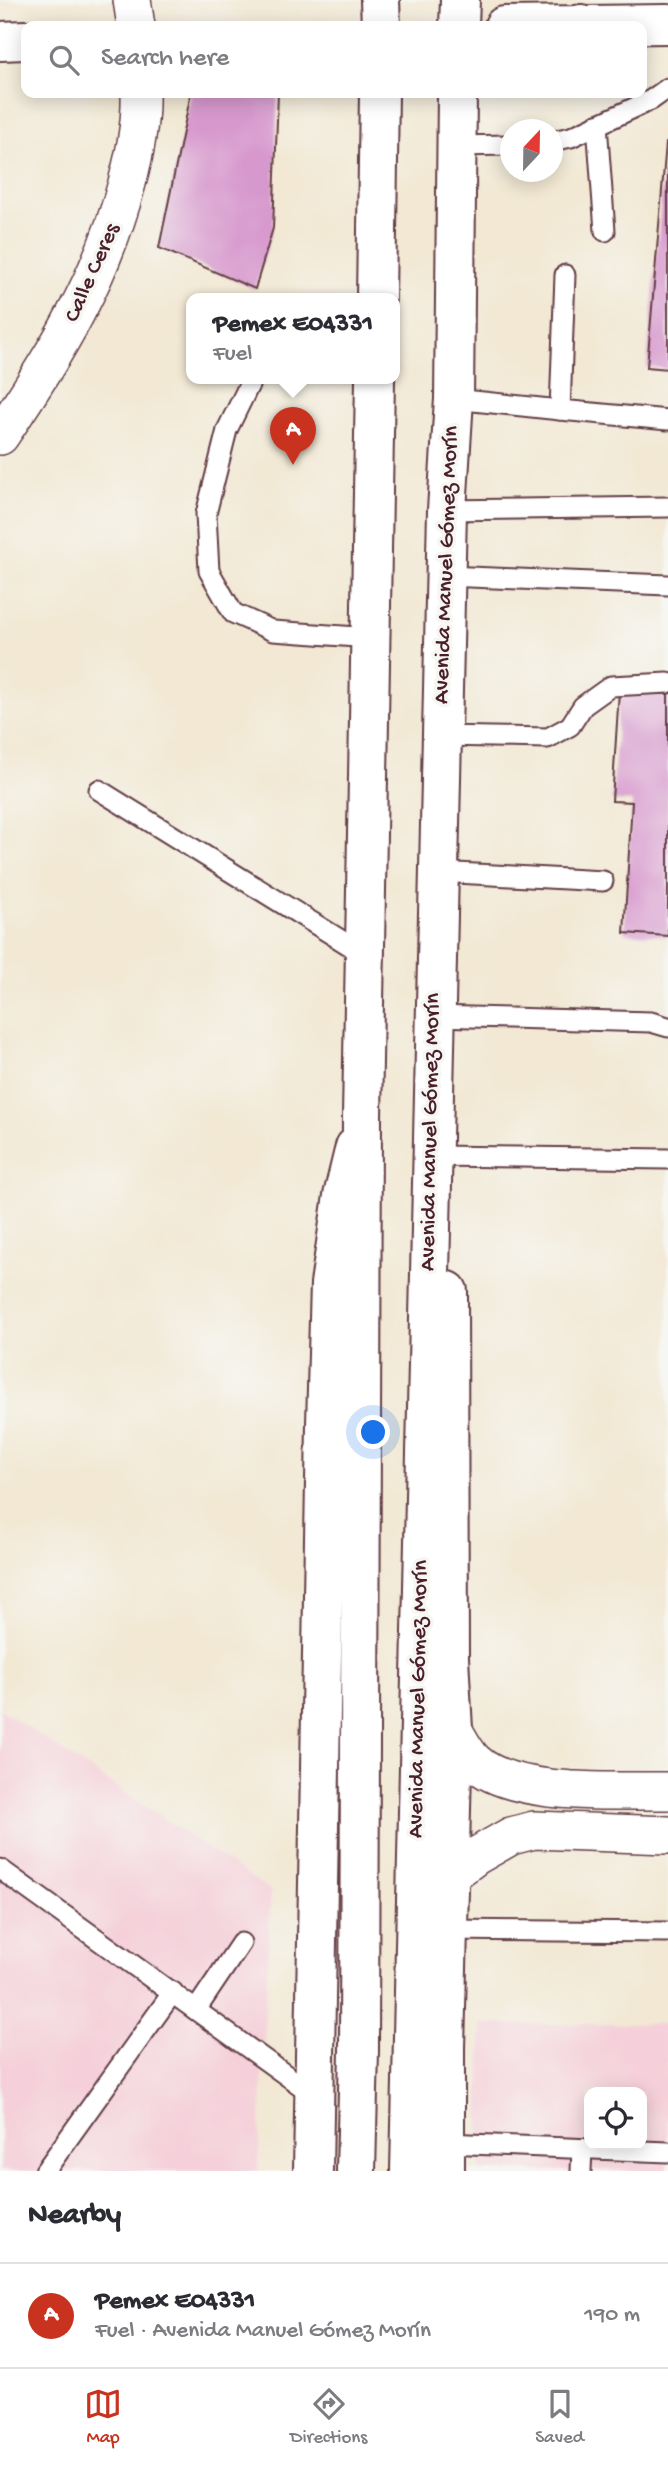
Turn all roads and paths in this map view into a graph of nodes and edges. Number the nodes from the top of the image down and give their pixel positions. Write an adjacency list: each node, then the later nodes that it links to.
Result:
1 (132, 0): 4 (street)
2 (380, 0): 5 (main road)
3 (460, 0): 6 (main road)
4 (135, 21)
5 (380, 21)
6 (459, 21)
7 (647, 24): 8 (main road)
8 (668, 24)
9 (21, 40): 10 (main road)
10 (0, 41)
11 (668, 88): 16 (lane)
12 (140, 98): 28 (street, Calle Ceres)
13 (379, 98): 22 (main road)
14 (457, 98): 19 (main road, Avenida Manuel Gómez Morín)
15 (480, 98): 19 (main road)
16 (597, 124): 17 (lane); 20 (lane)
17 (563, 139)
18 (500, 145): 19 (lane)
19 (456, 146): 25 (main road, Avenida Manuel Gómez Morín)
20 (605, 231)
21 (565, 275): 26 (lane)
22 (376, 293)
23 (250, 384): 33 (lane)
24 (374, 384): 33 (main road)
25 (454, 399): 26 (lane); 30 (main road, Avenida Manuel Gómez Morín)
26 (560, 410): 27 (lane)
27 (668, 420)
28 (0, 436)
29 (668, 507): 30 (lane)
30 (447, 510): 31 (main road, Avenida Manuel Gómez Morín)
31 (445, 576): 32 (lane); 35 (main road, Avenida Manuel Gómez Morín)
32 (668, 585)
33 (370, 638): 39 (main road)
34 (668, 683): 35 (lane)
35 (441, 736): 37 (main road, Avenida Manuel Gómez Morín)
36 (99, 790): 39 (lane)
37 (438, 872): 38 (lane); 40 (main road, Avenida Manuel Gómez Morín)
38 (603, 881)
39 (365, 955): 42 (main road)
40 (434, 1016): 41 (lane); 43 (main road, Avenida Manuel Gómez Morín)
41 (668, 1027)
42 (362, 1117): 56 (main road); 62 (main road)
43 (430, 1156): 44 (lane); 45 (main road, Avenida Manuel Gómez Morín)
44 (668, 1160)
45 (429, 1207): 46 (main road); 63 (main road, Avenida Manuel Gómez Morín)
46 (453, 1729): 47 (street); 50 (main road)
47 (668, 1791)
48 (668, 1835): 50 (street)
49 (0, 1869): 54 (lane)
50 (449, 1876): 51 (main road)
51 (448, 1930): 52 (lane); 59 (main road)
52 (668, 1932)
53 (241, 1943): 55 (lane)
54 (173, 1992): 55 (lane); 60 (lane)
55 (196, 2010): 56 (lane)
56 (315, 2096): 61 (main road)
57 (582, 2149): 58 (lane); 59 (lane); 64 (lane)
58 (668, 2152)
59 (446, 2157)
60 (45, 2171)
61 (313, 2171)
62 (356, 2171)
63 (410, 2171)
64 (581, 2171)

